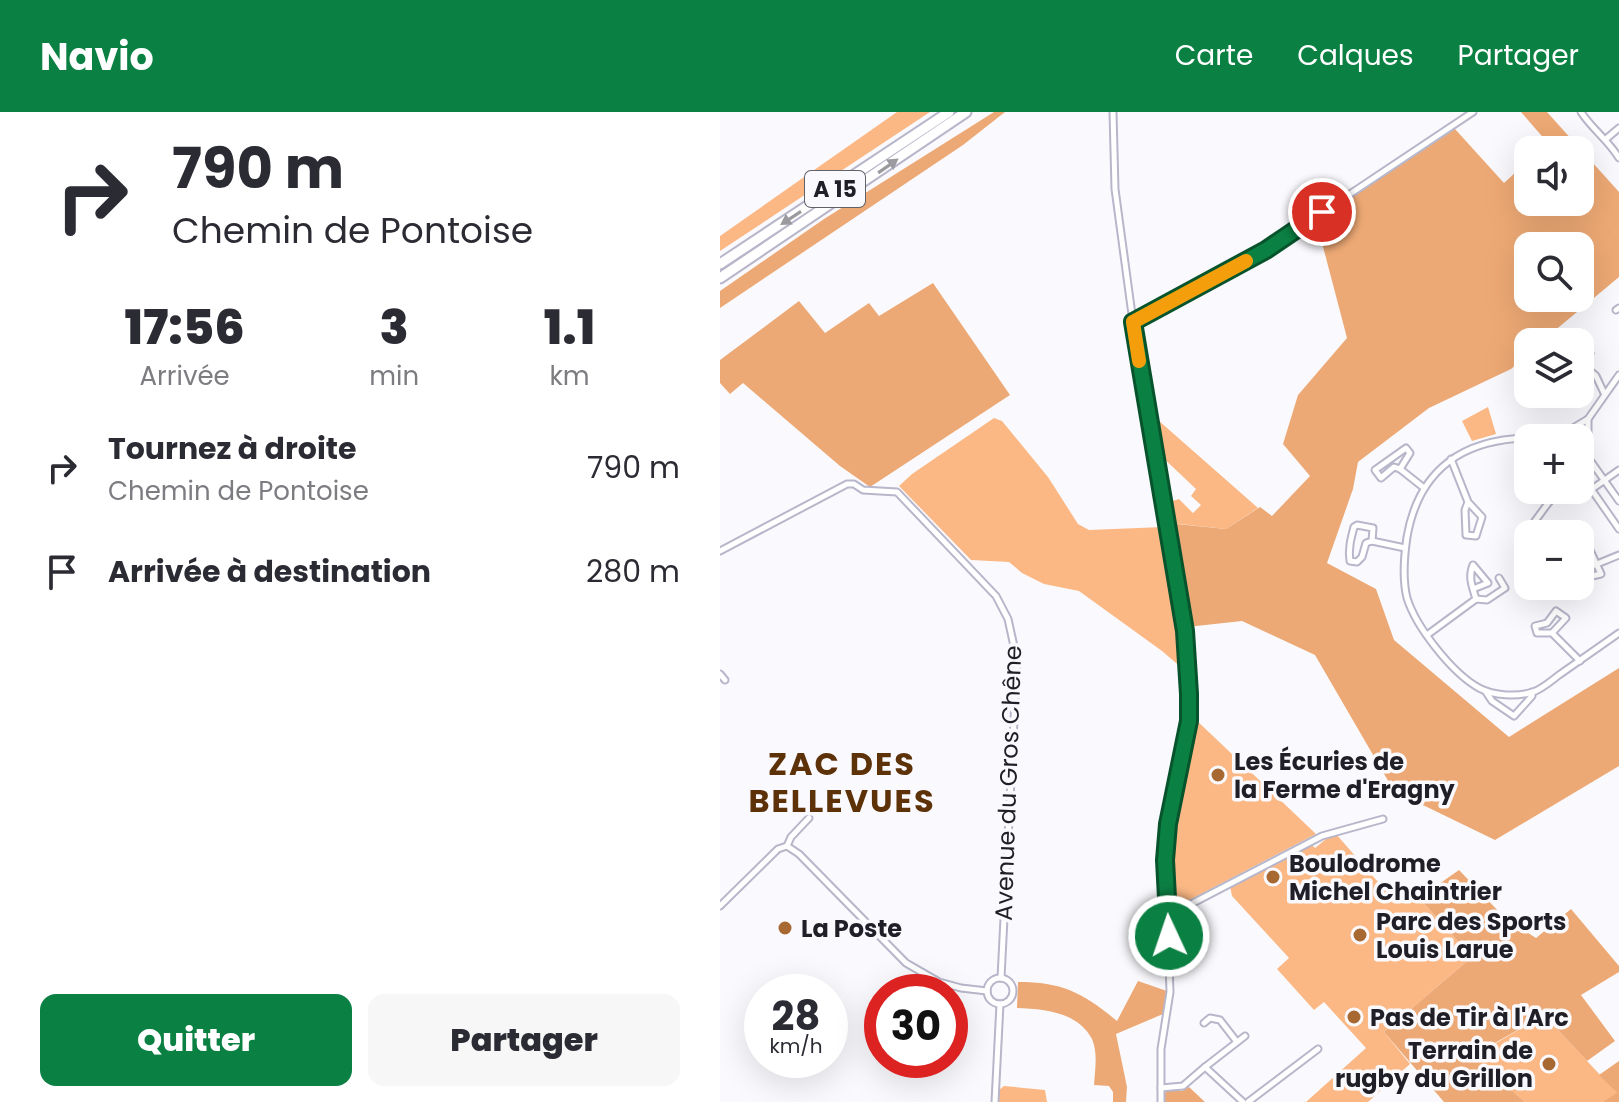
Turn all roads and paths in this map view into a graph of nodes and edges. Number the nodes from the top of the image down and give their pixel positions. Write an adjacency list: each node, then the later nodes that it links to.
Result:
1 (949, 112): 9 (highway, A 15, one-way to 9)
2 (966, 112): 10 (highway, A 15, one-way to 2)
3 (1113, 112): 11 (street)
4 (1473, 112): 11 (street)
5 (1581, 112): 7 (street)
6 (1619, 128): 7 (street)
7 (1606, 139): 8 (street)
8 (1619, 158)
9 (720, 264)
10 (720, 278)
11 (1133, 322): 53 (street)
12 (1619, 375): 14 (street)
13 (1596, 376): 14 (street); 15 (street)
14 (1614, 381): 15 (street)
15 (1604, 393): 16 (street)
16 (1588, 419): 17 (street); 18 (street)
17 (1580, 424)
18 (1588, 424)
19 (1514, 439): 20 (street)
20 (1451, 459): 25 (street); 29 (street)
21 (1594, 465): 24 (street)
22 (1400, 469): 22 (street); 25 (street)
23 (1619, 470): 24 (street)
24 (1605, 480): 26 (street); 28 (street)
25 (1424, 488): 32 (street)
26 (1594, 488)
27 (1594, 492): 30 (street)
28 (1619, 501)
29 (1468, 502): 29 (street)
30 (1619, 529)
31 (1372, 541): 31 (street); 32 (street)
32 (1405, 548): 43 (street)
33 (720, 551): 54 (street, Avenue du Gros Chêne)
34 (1619, 555): 36 (street)
35 (1594, 557): 36 (street)
36 (1598, 565): 37 (street)
37 (1594, 567)
38 (1499, 578): 40 (street)
39 (1473, 589): 39 (street); 40 (street)
40 (1476, 599): 43 (street)
41 (1552, 633): 41 (street); 44 (street)
42 (1619, 633): 44 (street)
43 (1427, 635): 47 (street)
44 (1580, 661): 48 (street)
45 (720, 674): 46 (street)
46 (725, 680)
47 (1486, 691): 48 (street); 48 (street)
48 (1532, 692)
49 (809, 818): 51 (street)
50 (1383, 819): 53 (street)
51 (787, 846): 52 (street); 55 (street)
52 (720, 906)
53 (1168, 913): 62 (street)
54 (1001, 978): 55 (street); 56 (street)
55 (987, 991): 56 (street)
56 (1000, 1004): 63 (street)
57 (1204, 1023): 59 (street)
58 (1245, 1036): 59 (street)
59 (1237, 1042): 61 (street)
60 (1318, 1049): 65 (street)
61 (1205, 1067): 62 (street); 65 (street)
62 (1161, 1088): 64 (street)
63 (995, 1102)
64 (1161, 1102)
65 (1246, 1102)

